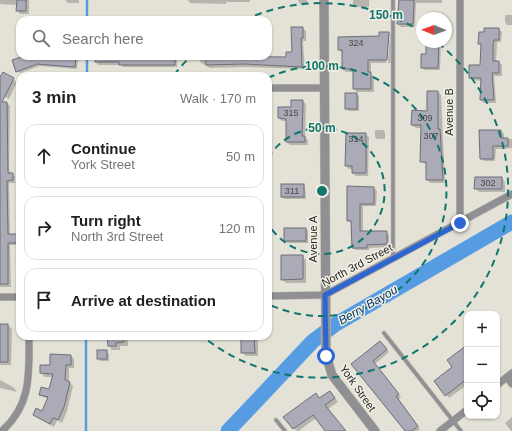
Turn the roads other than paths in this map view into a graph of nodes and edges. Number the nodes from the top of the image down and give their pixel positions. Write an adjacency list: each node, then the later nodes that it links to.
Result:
1 (324, 0): 5 (street, Avenue A)
2 (393, 0): 8 (lane)
3 (460, 0): 7 (street, Avenue B)
4 (272, 88): 5 (street)
5 (324, 88): 9 (street, Avenue A)
6 (512, 194): 7 (street, North 3rd Street)
7 (460, 223): 8 (street, North 3rd Street)
8 (393, 258): 9 (street, North 3rd Street)
9 (325, 295): 10 (street, North 3rd Street); 13 (street, Avenue A)
10 (272, 296)
11 (0, 297): 12 (street)
12 (16, 297)
13 (326, 309): 24 (street, York Street)
14 (384, 334): 21 (lane)
15 (29, 340): 22 (street)
16 (510, 375): 17 (street); 18 (street)
17 (500, 383)
18 (512, 384)
19 (464, 412): 21 (street)
20 (276, 420): 23 (lane)
21 (453, 421): 25 (street); 26 (lane)
22 (2, 431)
23 (285, 431)
24 (375, 431)
25 (440, 431)
26 (461, 431)

